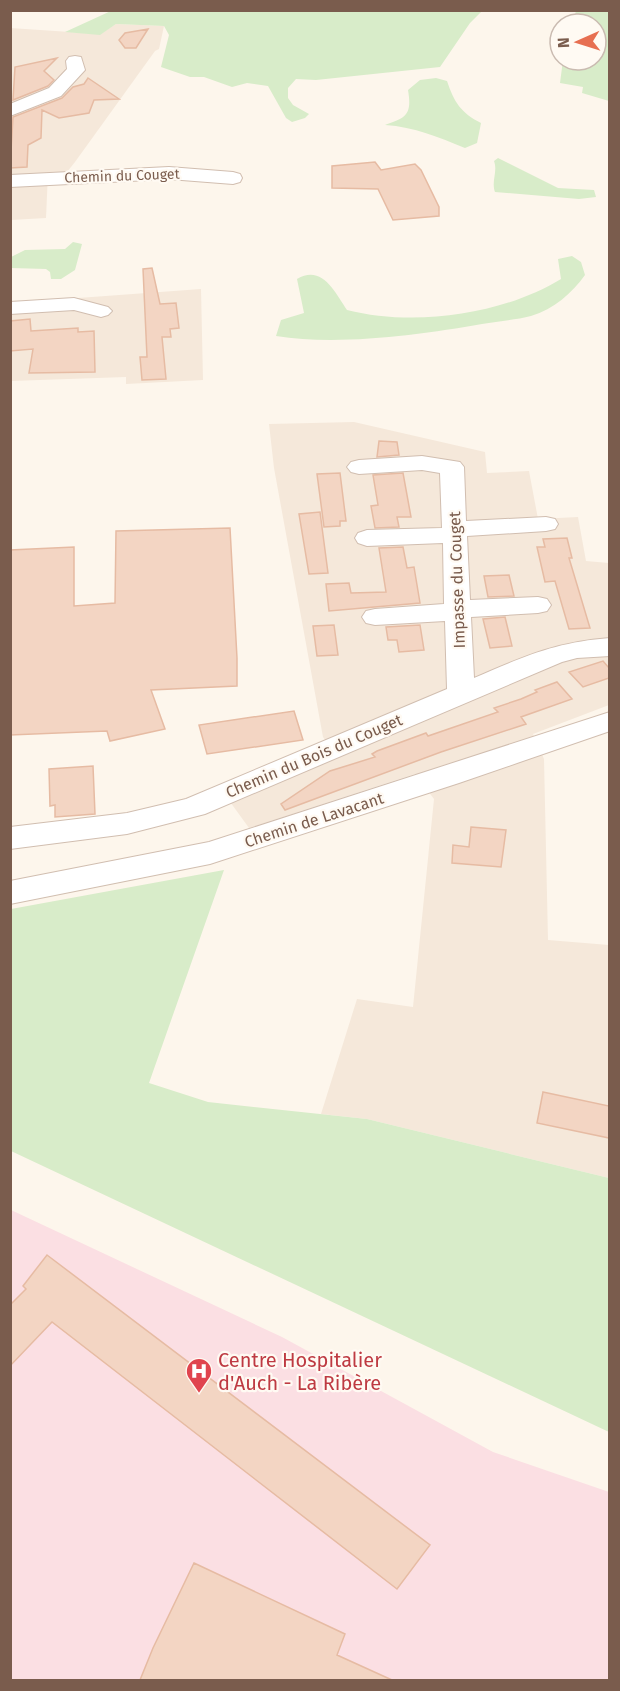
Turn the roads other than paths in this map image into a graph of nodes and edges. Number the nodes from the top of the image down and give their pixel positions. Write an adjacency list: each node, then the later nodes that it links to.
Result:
1 (75, 60): 2 (street)
2 (10, 111)
3 (233, 178): 4 (street, Chemin du Couget)
4 (10, 181)
5 (10, 308): 6 (street)
6 (101, 311)
7 (359, 467): 9 (street, Impasse du Couget)
8 (546, 524): 9 (street)
9 (455, 532): 10 (street); 12 (street, Impasse du Couget)
10 (367, 538)
11 (538, 605): 12 (street)
12 (458, 611): 13 (street); 15 (street, Impasse du Couget)
13 (375, 617)
14 (609, 647): 15 (street, Chemin du Bois du Couget)
15 (461, 693): 17 (street, Chemin du Bois du Couget)
16 (609, 721): 18 (street, Chemin de Lavacant)
17 (10, 838)
18 (10, 893)

